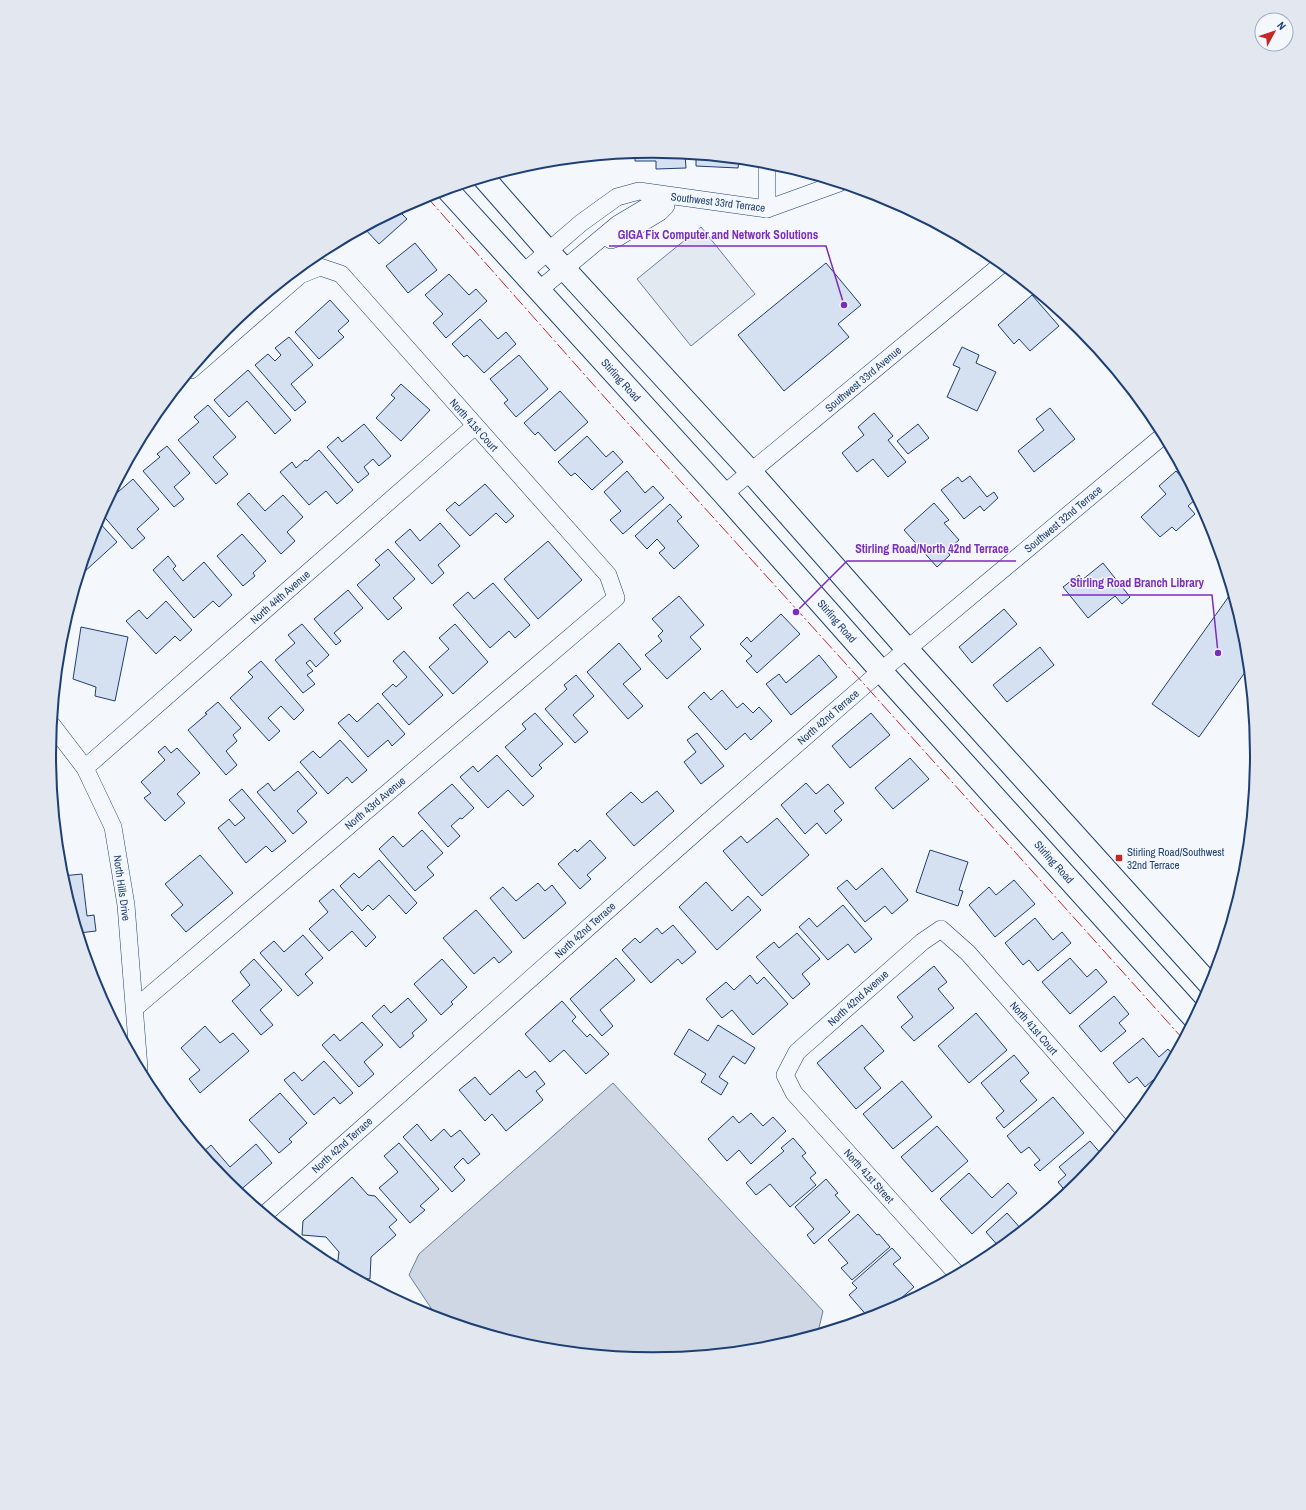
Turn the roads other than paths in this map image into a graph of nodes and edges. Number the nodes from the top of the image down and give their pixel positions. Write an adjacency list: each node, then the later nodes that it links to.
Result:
1 (767, 169): 7 (street)
2 (487, 182): 10 (main road)
3 (832, 186): 7 (street, Southwest 33rd Terrace)
4 (451, 194): 13 (main road, Stirling Road)
5 (665, 196): 6 (street, Southwest 33rd Terrace); 7 (street, Southwest 33rd Terrace); 8 (street, Southwest 33rd Terrace); 9 (street)
6 (605, 206): 8 (street); 10 (street, Southwest 33rd Terrace)
7 (767, 209)
8 (618, 224): 9 (street, Southwest 33rd Terrace)
9 (597, 242): 11 (street, Southwest 33rd Terrace)
10 (548, 251): 11 (main road); 13 (street, Southwest 33rd Terrace)
11 (564, 268): 14 (street, Southwest 33rd Terrace); 18 (main road)
12 (997, 268): 18 (street, Southwest 33rd Avenue)
13 (523, 273): 14 (main road, Stirling Road)
14 (539, 290): 19 (main road, Stirling Road)
15 (218, 346): 16 (street, North 41st Court)
16 (475, 426): 20 (street, North 41st Court); 24 (street, North 44th Avenue)
17 (1159, 440): 21 (street, Southwest 32nd Terrace)
18 (750, 471): 19 (street, Southwest 33rd Avenue); 21 (main road)
19 (724, 494): 22 (main road, Stirling Road)
20 (616, 598): 27 (street, North 43rd Avenue)
21 (907, 649): 22 (street, North 42nd Terrace); 26 (main road)
22 (881, 671): 28 (main road, Stirling Road); 32 (street, North 42nd Terrace)
23 (57, 731): 24 (street, North Hills Drive)
24 (85, 768): 27 (street, North Hills Drive)
25 (941, 930): 30 (street, North 42nd Avenue); 31 (street, North 41st Court)
26 (1206, 980)
27 (135, 1008): 29 (street, North Hills Drive)
28 (1190, 1014)
29 (138, 1057)
30 (785, 1075): 33 (street, North 41st Street)
31 (1120, 1126)
32 (268, 1211)
33 (954, 1270)

